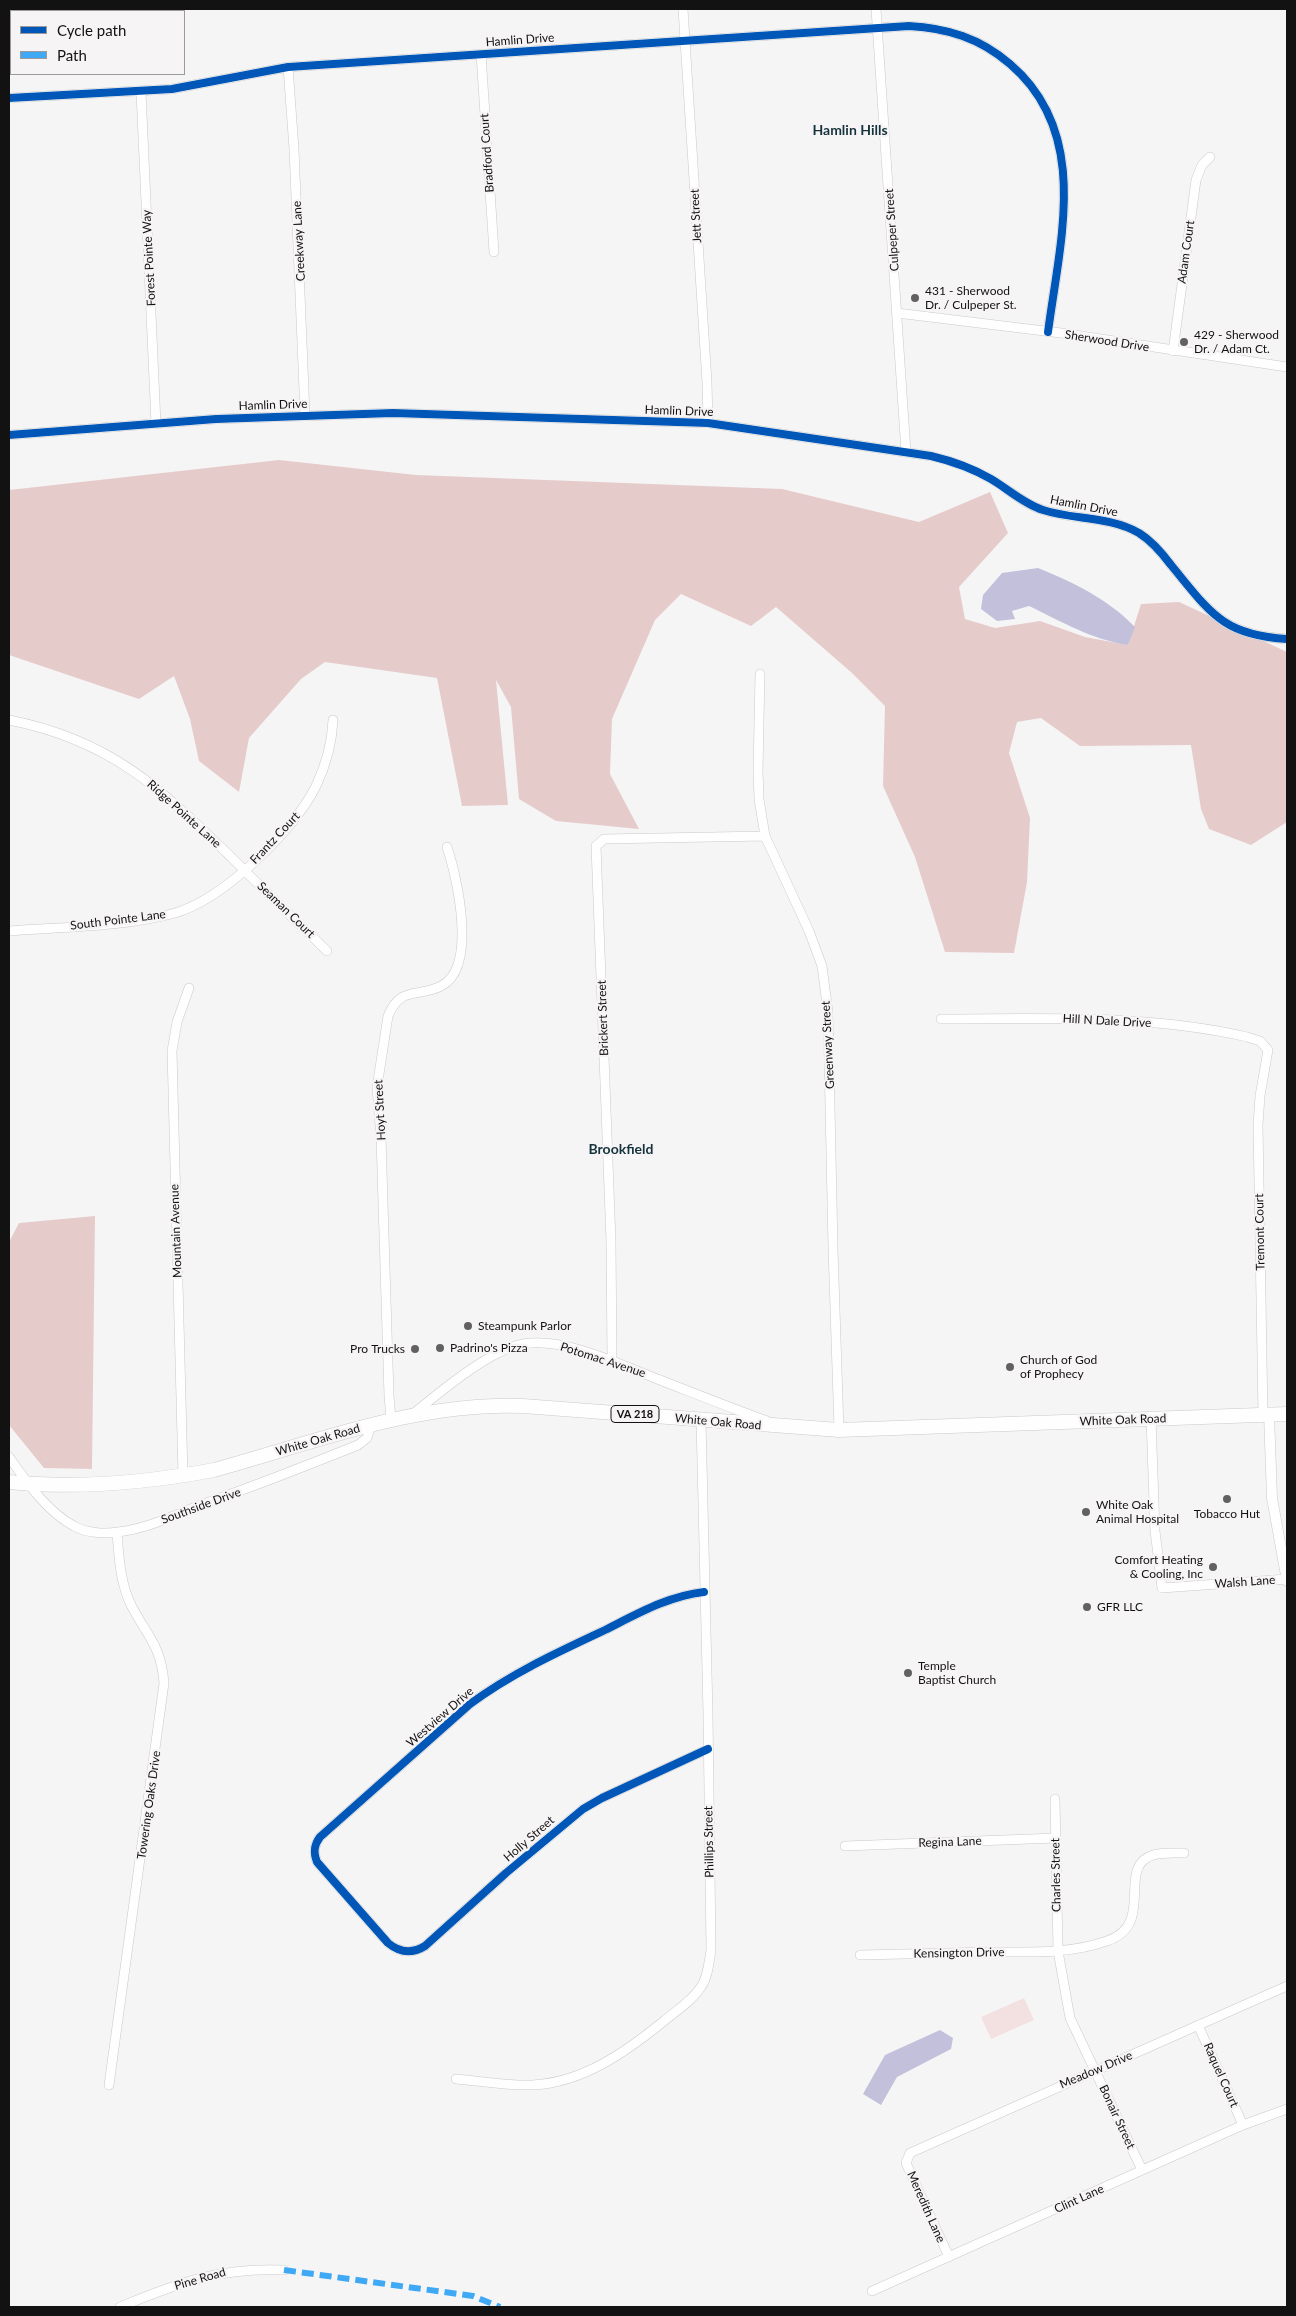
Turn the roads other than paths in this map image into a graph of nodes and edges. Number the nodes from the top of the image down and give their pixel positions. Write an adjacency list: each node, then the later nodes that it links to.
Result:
1 (683, 9): 4 (street, Jett Street)
2 (876, 9): 3 (street, Culpeper Street)
3 (878, 28): 4 (street, Hamlin Drive); 11 (street, Culpeper Street); 12 (street, Hamlin Drive)
4 (685, 40): 5 (street, Hamlin Drive); 16 (street, Jett Street)
5 (481, 54): 6 (street, Hamlin Drive); 10 (street, Bradford Court)
6 (288, 67): 7 (street, Hamlin Drive); 15 (street, Creekway Lane)
7 (140, 92): 8 (street, Hamlin Drive); 17 (street, Forest Pointe Way)
8 (9, 98)
9 (1210, 156): 13 (street, Adam Court)
10 (494, 252)
11 (898, 313): 12 (street, Sherwood Drive); 19 (street, Culpeper Street)
12 (1048, 332): 13 (street, Sherwood Drive)
13 (1173, 351): 14 (street, Sherwood Drive)
14 (1287, 367)
15 (305, 415): 16 (street, Hamlin Drive); 17 (street, Hamlin Drive)
16 (708, 423): 19 (street, Hamlin Drive)
17 (156, 424): 18 (street, Hamlin Drive)
18 (9, 435)
19 (906, 452): 20 (street, Hamlin Drive)
20 (1287, 639)
21 (760, 674): 24 (street, Greenway Street)
22 (9, 720): 26 (street, Ridge Pointe Lane)
23 (333, 720): 26 (street, Frantz Court)
24 (765, 836): 32 (street, Brickert Street); 41 (street, Greenway Street)
25 (447, 847): 36 (street, Hoyt Street)
26 (244, 870): 27 (street, South Pointe Lane); 28 (street, Seaman Court)
27 (9, 931)
28 (327, 951)
29 (189, 988): 43 (street, Mountain Avenue)
30 (940, 1019): 31 (street, Hill N Dale Drive)
31 (1268, 1050): 34 (street, Tremont Court)
32 (612, 1361): 33 (street, Potomac Avenue); 40 (street, Potomac Avenue)
33 (412, 1414): 36 (main road, White Oak Road / VA 218); 38 (main road, White Oak Road / VA 218)
34 (1266, 1414): 35 (main road, White Oak Road / VA 218); 37 (main road, White Oak Road / VA 218); 47 (street)
35 (1287, 1414)
36 (391, 1419): 39 (main road, White Oak Road / VA 218)
37 (1151, 1419): 41 (main road, White Oak Road / VA 218); 47 (street, Walsh Lane)
38 (701, 1420): 40 (main road, White Oak Road / VA 218); 48 (street, Phillips Street)
39 (371, 1425): 43 (main road, White Oak Road / VA 218); 46 (street, Southside Drive)
40 (805, 1429): 41 (main road, White Oak Road / VA 218)
41 (839, 1430)
42 (9, 1457): 45 (street, Southside Drive)
43 (183, 1476): 45 (main road, White Oak Road / VA 218)
44 (9, 1482): 45 (main road, White Oak Road / VA 218)
45 (30, 1484): 46 (street, Southside Drive)
46 (117, 1533): 61 (street, Towering Oaks Drive)
47 (1287, 1580)
48 (704, 1592): 49 (street, Phillips Street); 54 (street, Westview Drive)
49 (708, 1749): 54 (street, Holly Street); 60 (street, Phillips Street)
50 (1054, 1798): 51 (street, Charles Street)
51 (1056, 1838): 52 (street, Regina Lane); 55 (street, Charles Street)
52 (844, 1846)
53 (1184, 1853): 55 (street, Kensington Drive)
54 (382, 1935)
55 (1058, 1951): 56 (street, Kensington Drive); 59 (street, Bonair Street)
56 (860, 1955)
57 (1287, 1986): 58 (street, Meadow Drive)
58 (1198, 2025): 59 (street, Meadow Drive); 63 (street, Raquel Court)
59 (1095, 2070): 64 (street, Meadow Drive); 65 (street, Bonair Street)
60 (456, 2079)
61 (109, 2085)
62 (1287, 2109): 63 (street, Clint Lane)
63 (1243, 2125): 65 (street, Clint Lane)
64 (907, 2157): 66 (street, Meredith Lane)
65 (1142, 2170): 66 (street, Clint Lane)
66 (949, 2257): 68 (street, Clint Lane)
67 (284, 2270): 69 (street, Pine Road)
68 (872, 2291)
69 (120, 2307)

